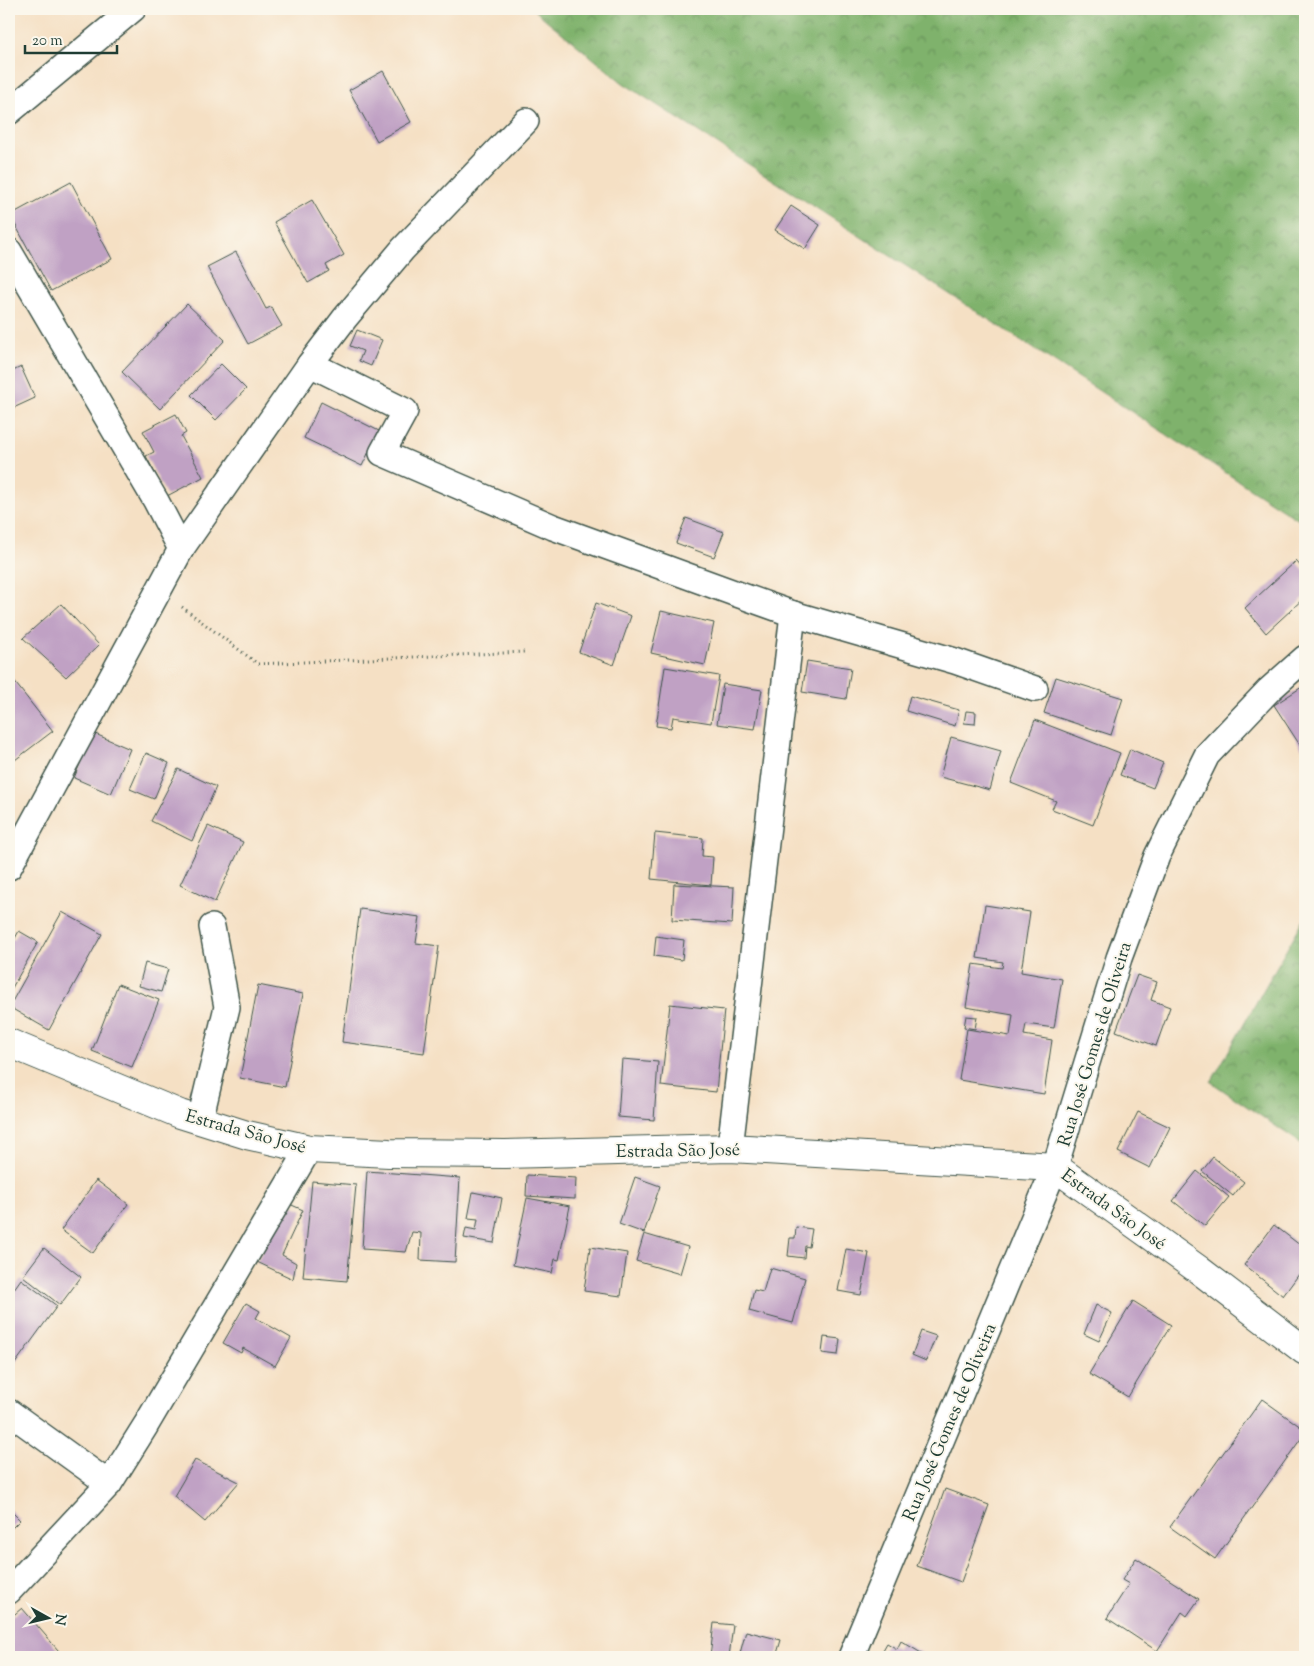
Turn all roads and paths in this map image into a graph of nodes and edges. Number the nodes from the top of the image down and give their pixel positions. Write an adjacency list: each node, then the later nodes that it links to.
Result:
1 (133, 9): 2 (street)
2 (9, 112)
3 (526, 121): 5 (street)
4 (9, 251): 6 (street)
5 (310, 364): 6 (street); 8 (street)
6 (181, 549): 7 (street)
7 (159, 590): 9 (path); 12 (street)
8 (793, 614): 11 (street); 16 (street)
9 (524, 652)
10 (1305, 658): 18 (street, Rua José Gomes de Oliveira)
11 (1035, 689)
12 (9, 867)
13 (212, 927): 15 (street)
14 (9, 1043): 15 (street, Estrada São José)
15 (200, 1120): 17 (street, Estrada São José)
16 (730, 1148): 17 (street, Estrada São José); 18 (street, Estrada São José)
17 (309, 1149): 21 (street)
18 (1055, 1167): 19 (street, Estrada São José); 23 (street, Rua José Gomes de Oliveira)
19 (1305, 1351)
20 (9, 1412): 21 (street)
21 (109, 1484): 22 (street)
22 (9, 1591)
23 (851, 1657)

